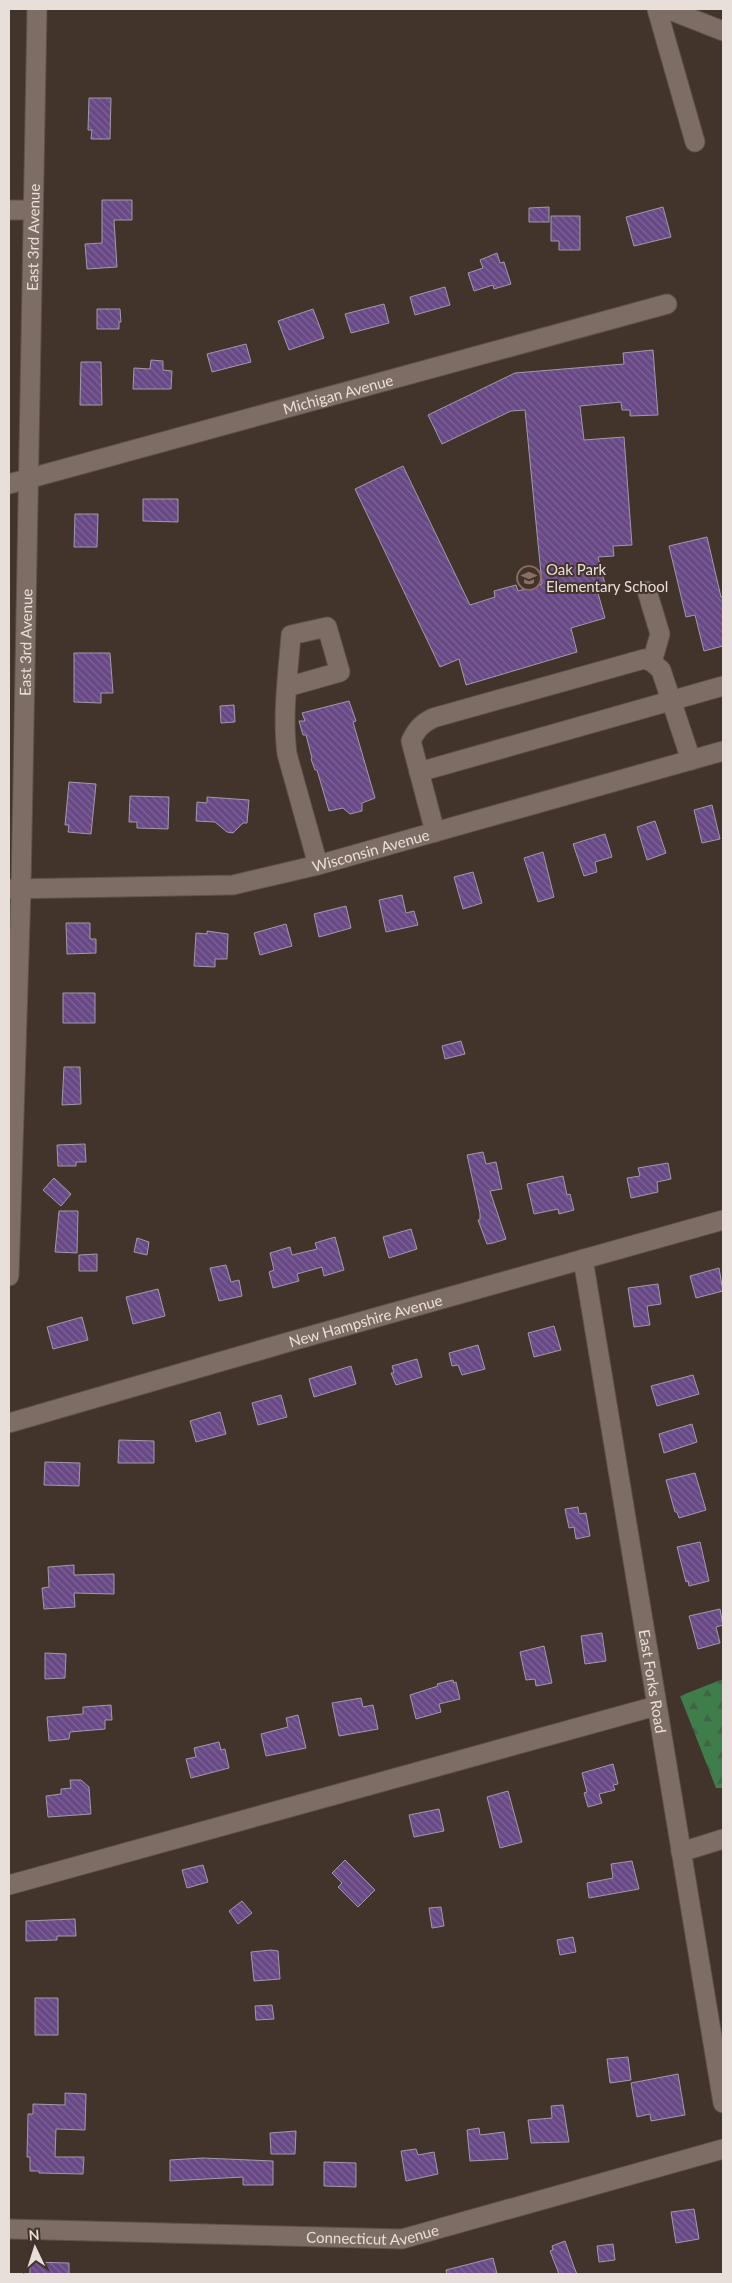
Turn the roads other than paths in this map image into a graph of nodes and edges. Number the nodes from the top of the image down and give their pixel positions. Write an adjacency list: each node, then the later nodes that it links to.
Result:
1 (38, 9): 7 (street, East 3rd Avenue)
2 (657, 9): 5 (street)
3 (667, 9): 4 (street)
4 (723, 30)
5 (695, 142)
6 (9, 210): 7 (street)
7 (33, 210): 9 (street, East 3rd Avenue)
8 (667, 304): 9 (street, Michigan Avenue)
9 (29, 478): 10 (street, Michigan Avenue); 21 (street, East 3rd Avenue)
10 (9, 484)
11 (647, 591): 12 (street)
12 (652, 662): 15 (street); 18 (street)
13 (723, 686): 15 (street)
14 (287, 687): 20 (street)
15 (671, 700): 17 (street); 18 (street)
16 (723, 750): 17 (street, Wisconsin Avenue)
17 (691, 760): 19 (street, Wisconsin Avenue)
18 (420, 772): 19 (street)
19 (435, 832): 20 (street, Wisconsin Avenue)
20 (318, 865): 21 (street, Wisconsin Avenue)
21 (15, 889): 23 (street, East 3rd Avenue)
22 (723, 1220): 24 (street, New Hampshire Avenue)
23 (10, 1221): 25 (street, East 3rd Avenue)
24 (583, 1259): 26 (street, New Hampshire Avenue); 27 (street, East Forks Road)
25 (9, 1276)
26 (9, 1423)
27 (656, 1706): 29 (street, East Forks Road); 30 (street)
28 (723, 1839): 29 (street)
29 (680, 1852): 31 (street, East Forks Road)
30 (9, 1884)
31 (723, 2103)
32 (723, 2149): 33 (street, Connecticut Avenue)
33 (9, 2229)

